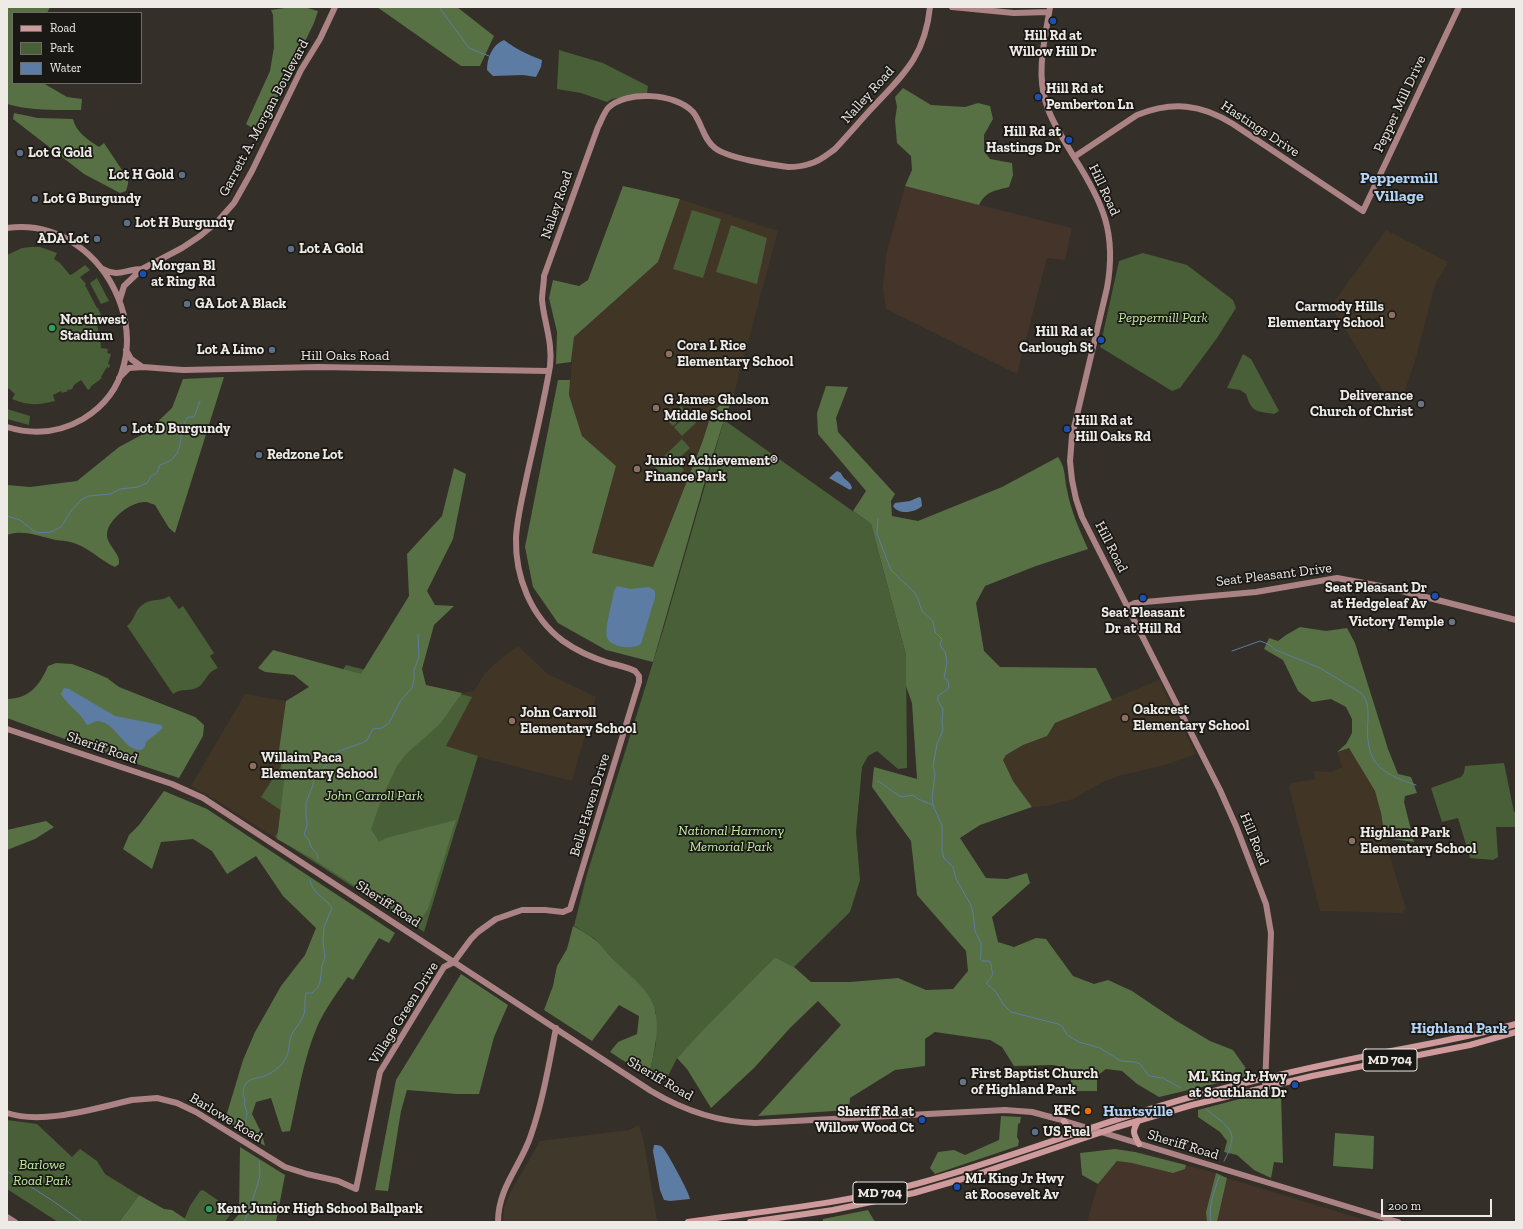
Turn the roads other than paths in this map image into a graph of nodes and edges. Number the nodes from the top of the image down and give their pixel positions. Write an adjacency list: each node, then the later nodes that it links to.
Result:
1 (335, 7): 10 (street, Garrett A. Morgan Boulevard)
2 (930, 7): 14 (street, Nalley Road)
3 (952, 7): 5 (street)
4 (1459, 7): 7 (street, Pepper Mill Drive)
5 (1050, 10): 6 (street, Hill Road)
6 (1074, 157): 7 (street, Hastings Drive); 17 (street, Hill Road)
7 (1363, 211)
8 (7, 228): 9 (street)
9 (102, 268): 10 (street, Garrett A. Morgan Boulevard); 11 (street)
10 (142, 269): 11 (street, Garrett A. Morgan Boulevard)
11 (120, 299): 12 (street)
12 (126, 349): 13 (street); 15 (street)
13 (142, 367): 14 (street, Hill Oaks Road); 15 (street, Hill Oaks Road)
14 (548, 371): 19 (street, Nalley Road)
15 (119, 378): 16 (street)
16 (7, 427)
17 (1127, 607): 18 (street, Seat Pleasant Drive); 26 (street, Hill Road)
18 (1516, 620)
19 (639, 682): 21 (street, Belle Haven Drive)
20 (7, 729): 22 (street, Sheriff Road)
21 (568, 911): 22 (street, Village Green Drive)
22 (454, 962): 24 (street, Sheriff Road); 35 (street, Village Green Drive)
23 (1516, 1024): 26 (main road, MD 704)
24 (556, 1028): 29 (street, Sheriff Road); 38 (street)
25 (1516, 1032): 27 (main road, MD 704)
26 (1265, 1078): 27 (street, Hill Road); 31 (main road, MD 704)
27 (1265, 1087): 30 (main road, MD 704)
28 (7, 1113): 35 (street, Barlowe Road)
29 (1064, 1121): 31 (street, Sheriff Road); 33 (main road)
30 (1138, 1121): 32 (main road, MD 704); 34 (main road)
31 (1090, 1129): 32 (street, Sheriff Road); 33 (main road, MD 704)
32 (1102, 1132): 34 (street, Sheriff Road); 40 (main road, MD 704)
33 (1065, 1136): 39 (main road, MD 704)
34 (1139, 1144): 41 (street, Sheriff Road)
35 (356, 1189)
36 (7, 1217): 37 (street)
37 (15, 1222)
38 (498, 1222)
39 (688, 1222)
40 (750, 1222)
41 (1398, 1222)

